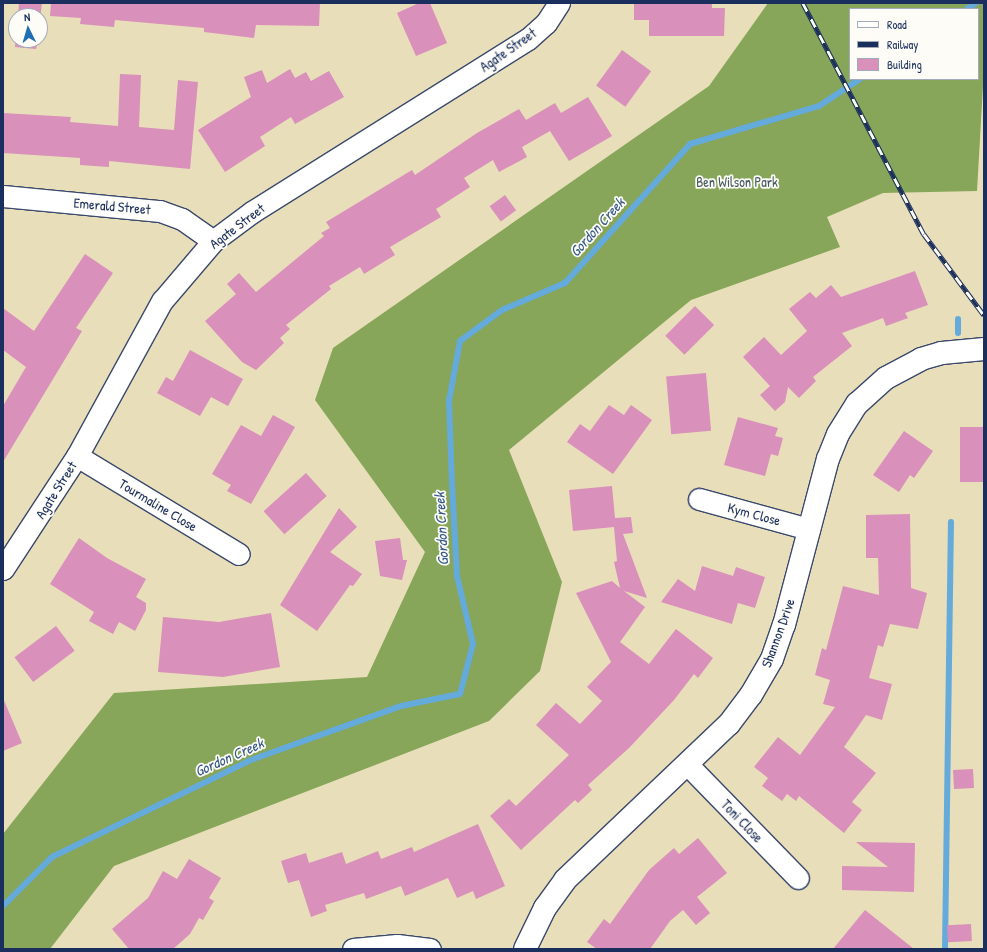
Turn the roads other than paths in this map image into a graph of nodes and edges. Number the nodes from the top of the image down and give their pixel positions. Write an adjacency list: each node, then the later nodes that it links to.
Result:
1 (559, 3): 3 (street, Agate Street)
2 (3, 196): 3 (street, Emerald Street)
3 (213, 241): 5 (street, Agate Street)
4 (984, 349): 7 (street, Shannon Drive)
5 (77, 456): 8 (street, Tourmaline Close); 9 (street, Agate Street)
6 (699, 499): 7 (street, Kym Close)
7 (809, 529): 10 (street, Shannon Drive)
8 (239, 554)
9 (3, 569)
10 (687, 764): 11 (street, Toni Close); 14 (street, Shannon Drive)
11 (798, 878)
12 (353, 949): 13 (street)
13 (430, 949)
14 (525, 949)

